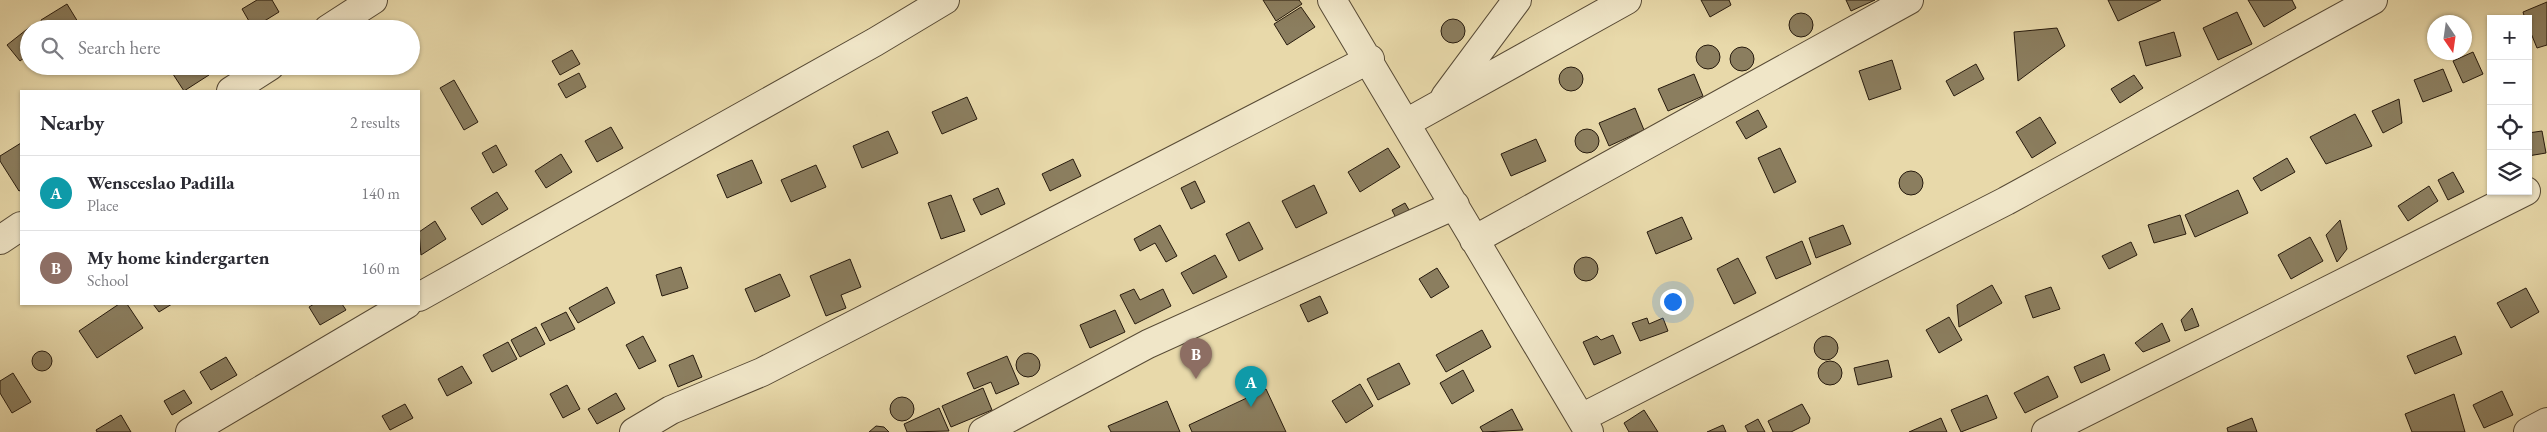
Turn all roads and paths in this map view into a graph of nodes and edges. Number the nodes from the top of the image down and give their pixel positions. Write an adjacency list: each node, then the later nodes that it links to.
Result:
1 (373, 0): 8 (street)
2 (945, 0): 21 (street)
3 (1332, 0): 9 (street)
4 (1517, 0): 12 (street)
5 (1627, 0): 12 (street)
6 (1908, 0): 20 (street)
7 (2373, 0): 24 (street)
8 (342, 20)
9 (1370, 59): 13 (street); 26 (street)
10 (256, 75): 11 (street)
11 (233, 90)
12 (1440, 104): 13 (street)
13 (1406, 123): 17 (street)
14 (2547, 181): 15 (street)
15 (2532, 188)
16 (2519, 195): 28 (street)
17 (1455, 205): 20 (street); 27 (street)
18 (20, 227): 19 (street)
19 (0, 240)
20 (1474, 240): 24 (street)
21 (420, 296)
22 (405, 305): 25 (street)
23 (2547, 422): 29 (street)
24 (1585, 425)
25 (190, 432)
26 (634, 432)
27 (983, 432)
28 (2046, 432)
29 (2528, 432)

